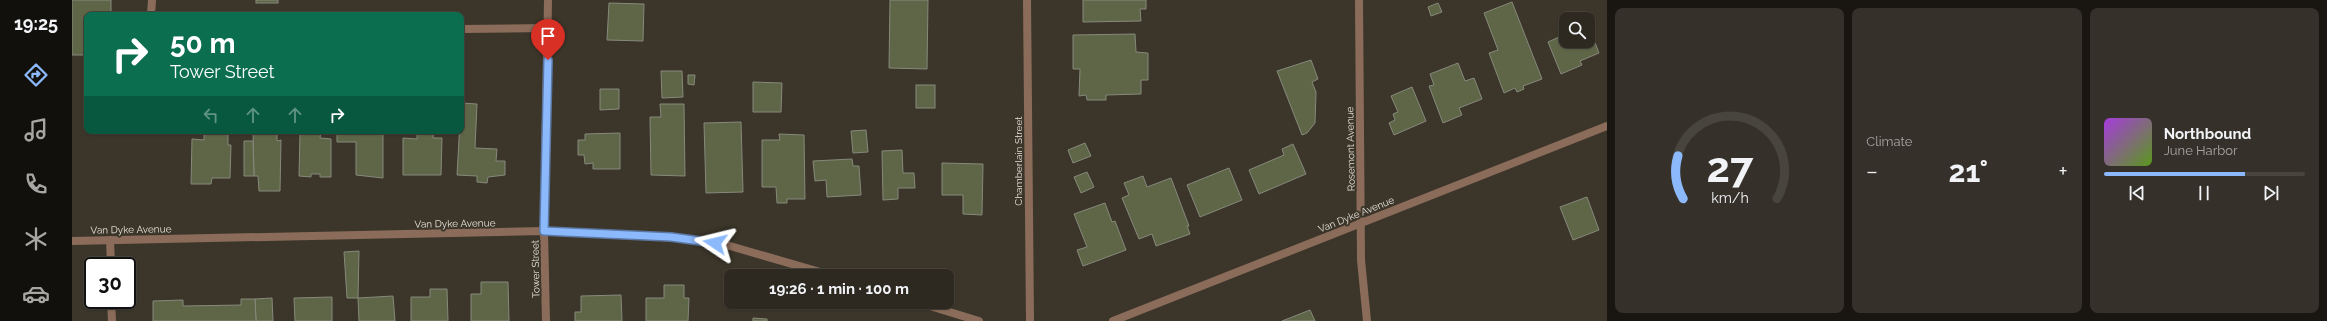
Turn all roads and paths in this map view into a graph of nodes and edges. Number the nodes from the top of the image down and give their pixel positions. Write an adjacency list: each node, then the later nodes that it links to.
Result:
1 (152, 0): 5 (street)
2 (548, 0): 6 (street, Tower Street)
3 (1027, 0): 20 (street, Chamberlain Street)
4 (1359, 0): 9 (street, Rosemont Avenue)
5 (151, 12)
6 (548, 28): 7 (street); 10 (street, Tower Street)
7 (464, 29)
8 (1607, 126): 9 (street, Van Dyke Avenue)
9 (1361, 222): 21 (street, Van Dyke Avenue); 22 (street, Rosemont Avenue)
10 (544, 231): 11 (street, Van Dyke Avenue); 14 (street, Van Dyke Avenue); 18 (street, Tower Street)
11 (110, 240): 12 (street, Van Dyke Avenue); 13 (street)
12 (72, 241)
13 (110, 257)
14 (810, 269)
15 (111, 309): 17 (street)
16 (940, 309): 19 (street)
17 (112, 321)
18 (546, 321)
19 (979, 321)
20 (1030, 321)
21 (1113, 321)
22 (1367, 321)

